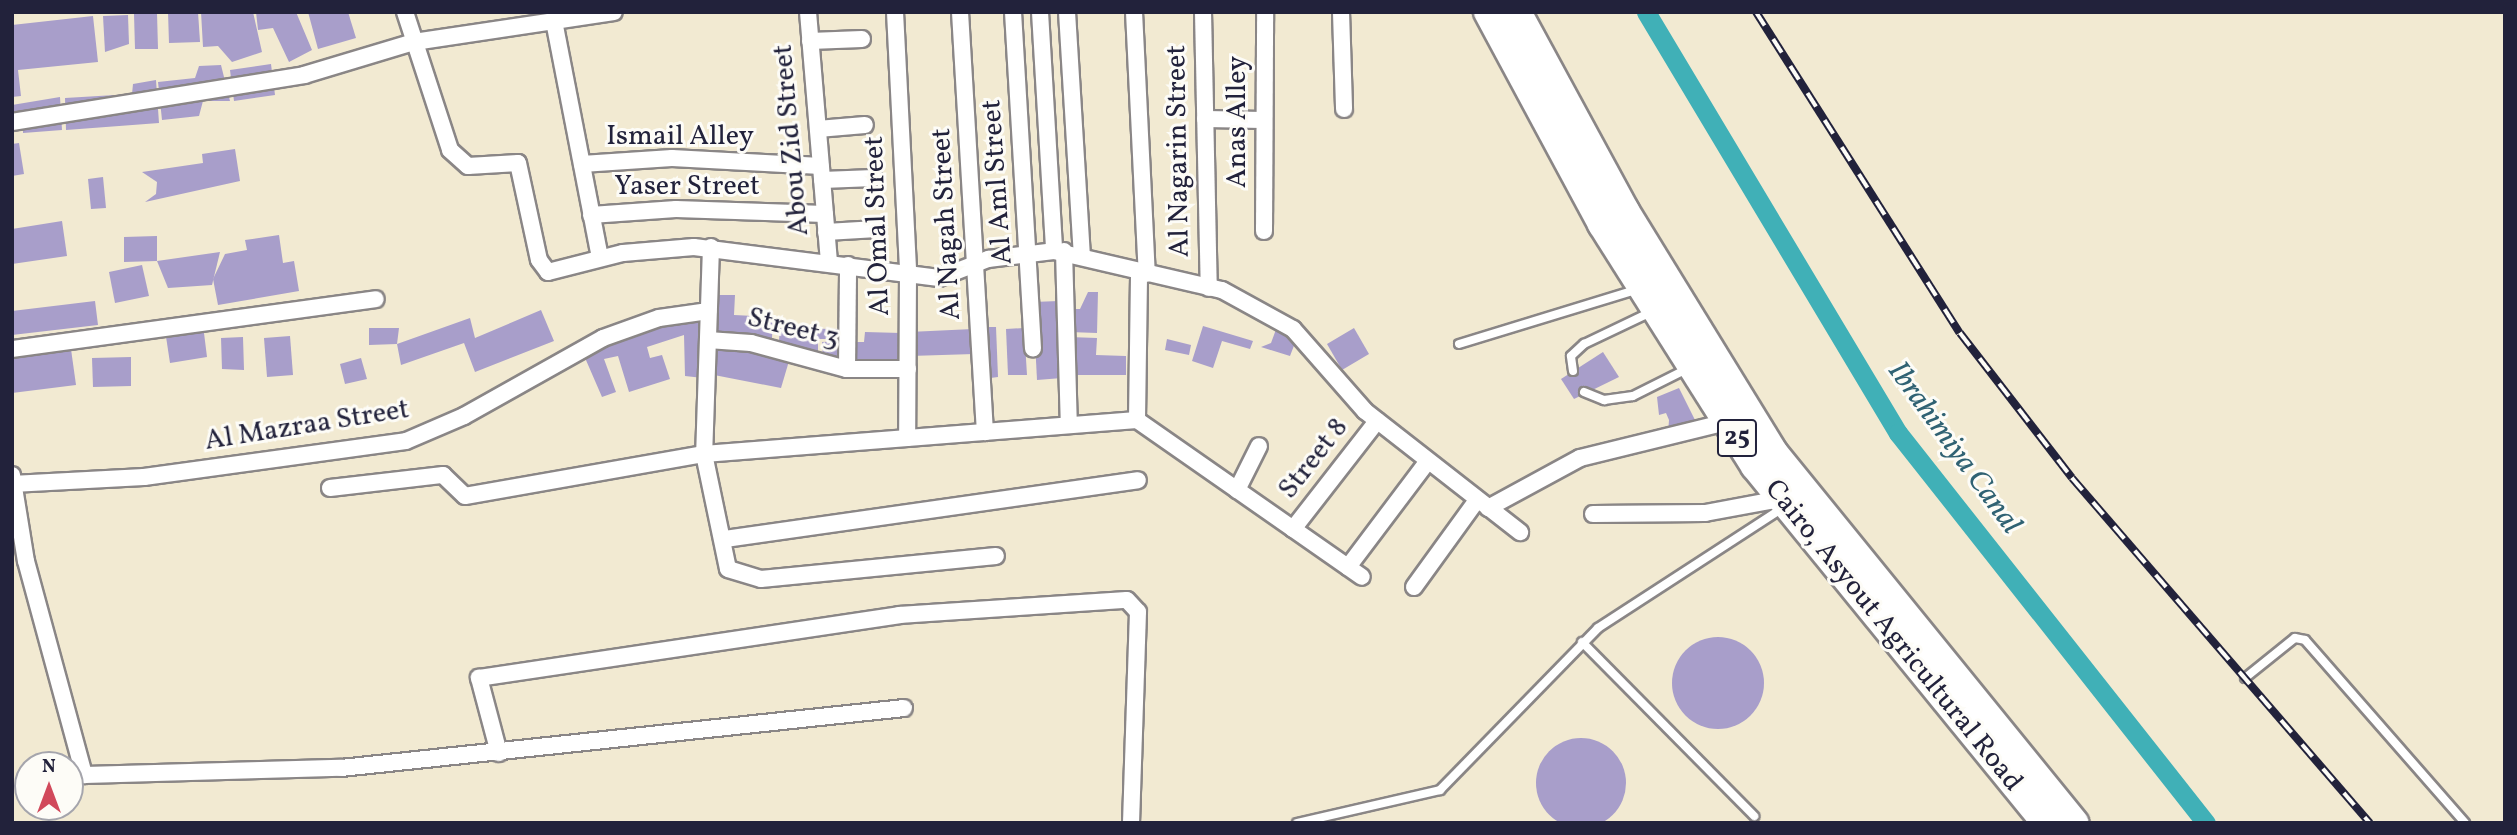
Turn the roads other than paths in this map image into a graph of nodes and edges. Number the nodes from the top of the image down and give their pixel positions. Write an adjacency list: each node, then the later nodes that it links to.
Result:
1 (405, 12): 18 (street)
2 (614, 12): 15 (street)
3 (808, 12): 17 (street, Abou Zid Street)
4 (895, 12): 41 (street, Al Omal Street)
5 (960, 12): 39 (street, Al Nagah Street)
6 (1013, 12): 35 (street, Al Aml Street)
7 (1040, 12): 34 (street)
8 (1067, 12): 36 (street)
9 (1134, 12): 42 (street)
10 (1203, 12): 20 (street, Al Nagarin Street)
11 (1265, 12): 21 (street, Anas Alley)
12 (1342, 12): 19 (street)
13 (1488, 12): 45 (highway, Cairo, Asyout Agricultural Road / 25)
14 (1517, 12): 51 (highway, Cairo, Asyout Agricultural Road / 25)
15 (554, 21): 18 (street); 25 (street)
16 (862, 39): 17 (street)
17 (810, 41): 24 (street, Abou Zid Street)
18 (414, 42): 22 (street); 37 (street)
19 (1344, 109)
20 (1205, 119): 21 (street); 43 (street, Al Nagarin Street)
21 (1264, 120): 31 (street, Anas Alley)
22 (12, 122)
23 (865, 125): 24 (street)
24 (818, 129): 26 (street, Abou Zid Street)
25 (582, 164): 26 (street, Ismail Alley); 29 (street)
26 (821, 173): 27 (street, Ismail Alley); 28 (street, Abou Zid Street)
27 (874, 178)
28 (825, 214): 29 (street, Yaser Street); 32 (street, Abou Zid Street)
29 (592, 215): 37 (street)
30 (877, 229): 32 (street)
31 (1264, 231)
32 (826, 232): 38 (street, Abou Zid Street)
33 (711, 247): 37 (street); 38 (street); 46 (street)
34 (1059, 251): 35 (street); 36 (street); 59 (street)
35 (1029, 254): 39 (street); 49 (street, Al Aml Street)
36 (1082, 254): 42 (street)
37 (600, 258)
38 (829, 262): 40 (street)
39 (976, 264): 41 (street); 60 (street, Al Nagah Street)
40 (848, 265): 41 (street); 52 (street)
41 (908, 273): 53 (street, Al Omal Street)
42 (1143, 273): 43 (street); 56 (street)
43 (1209, 288): 57 (street)
44 (376, 299): 50 (street)
45 (1649, 299): 48 (lane); 51 (highway, Cairo, Asyout Agricultural Road / 25); 54 (lane)
46 (709, 311): 47 (street); 67 (street, Al Mazraa Street)
47 (708, 340): 52 (street, Street 3); 63 (street)
48 (1459, 344)
49 (1033, 348)
50 (12, 349)
51 (1703, 361): 55 (lane); 58 (highway, Cairo, Asyout Agricultural Road / 25); 86 (highway, Cairo, Asyout Agricultural Road / 25)
52 (846, 369): 53 (street, Street 3)
53 (908, 369): 61 (street, Al Omal Street)
54 (1573, 371)
55 (1584, 392)
56 (1137, 420): 59 (street); 69 (street)
57 (1377, 421): 64 (street); 73 (street, Street 8)
58 (1727, 422): 70 (highway, Cairo, Asyout Agricultural Road / 25); 71 (street)
59 (1069, 425): 60 (street)
60 (985, 432): 61 (street)
61 (907, 438): 63 (street)
62 (1259, 446): 69 (street)
63 (704, 454): 68 (street); 75 (street)
64 (1427, 462): 71 (street); 73 (street)
65 (12, 475): 67 (street)
66 (1138, 480): 75 (street)
67 (13, 484): 81 (street)
68 (330, 488)
69 (1237, 490): 73 (street)
70 (1783, 503): 72 (street); 78 (lane); 85 (highway, Cairo, Asyout Agricultural Road / 25)
71 (1483, 504): 74 (street); 77 (street)
72 (1593, 514)
73 (1293, 529)
74 (1520, 532)
75 (725, 539): 76 (street)
76 (996, 556)
77 (1414, 587)
78 (1582, 642): 82 (lane); 84 (lane)
79 (2245, 678): 87 (lane)
80 (904, 708): 81 (street)
81 (499, 752): 83 (street)
82 (1754, 816)
83 (1130, 823)
84 (1297, 823)
85 (2046, 823)
86 (2075, 823)
87 (2465, 823)

